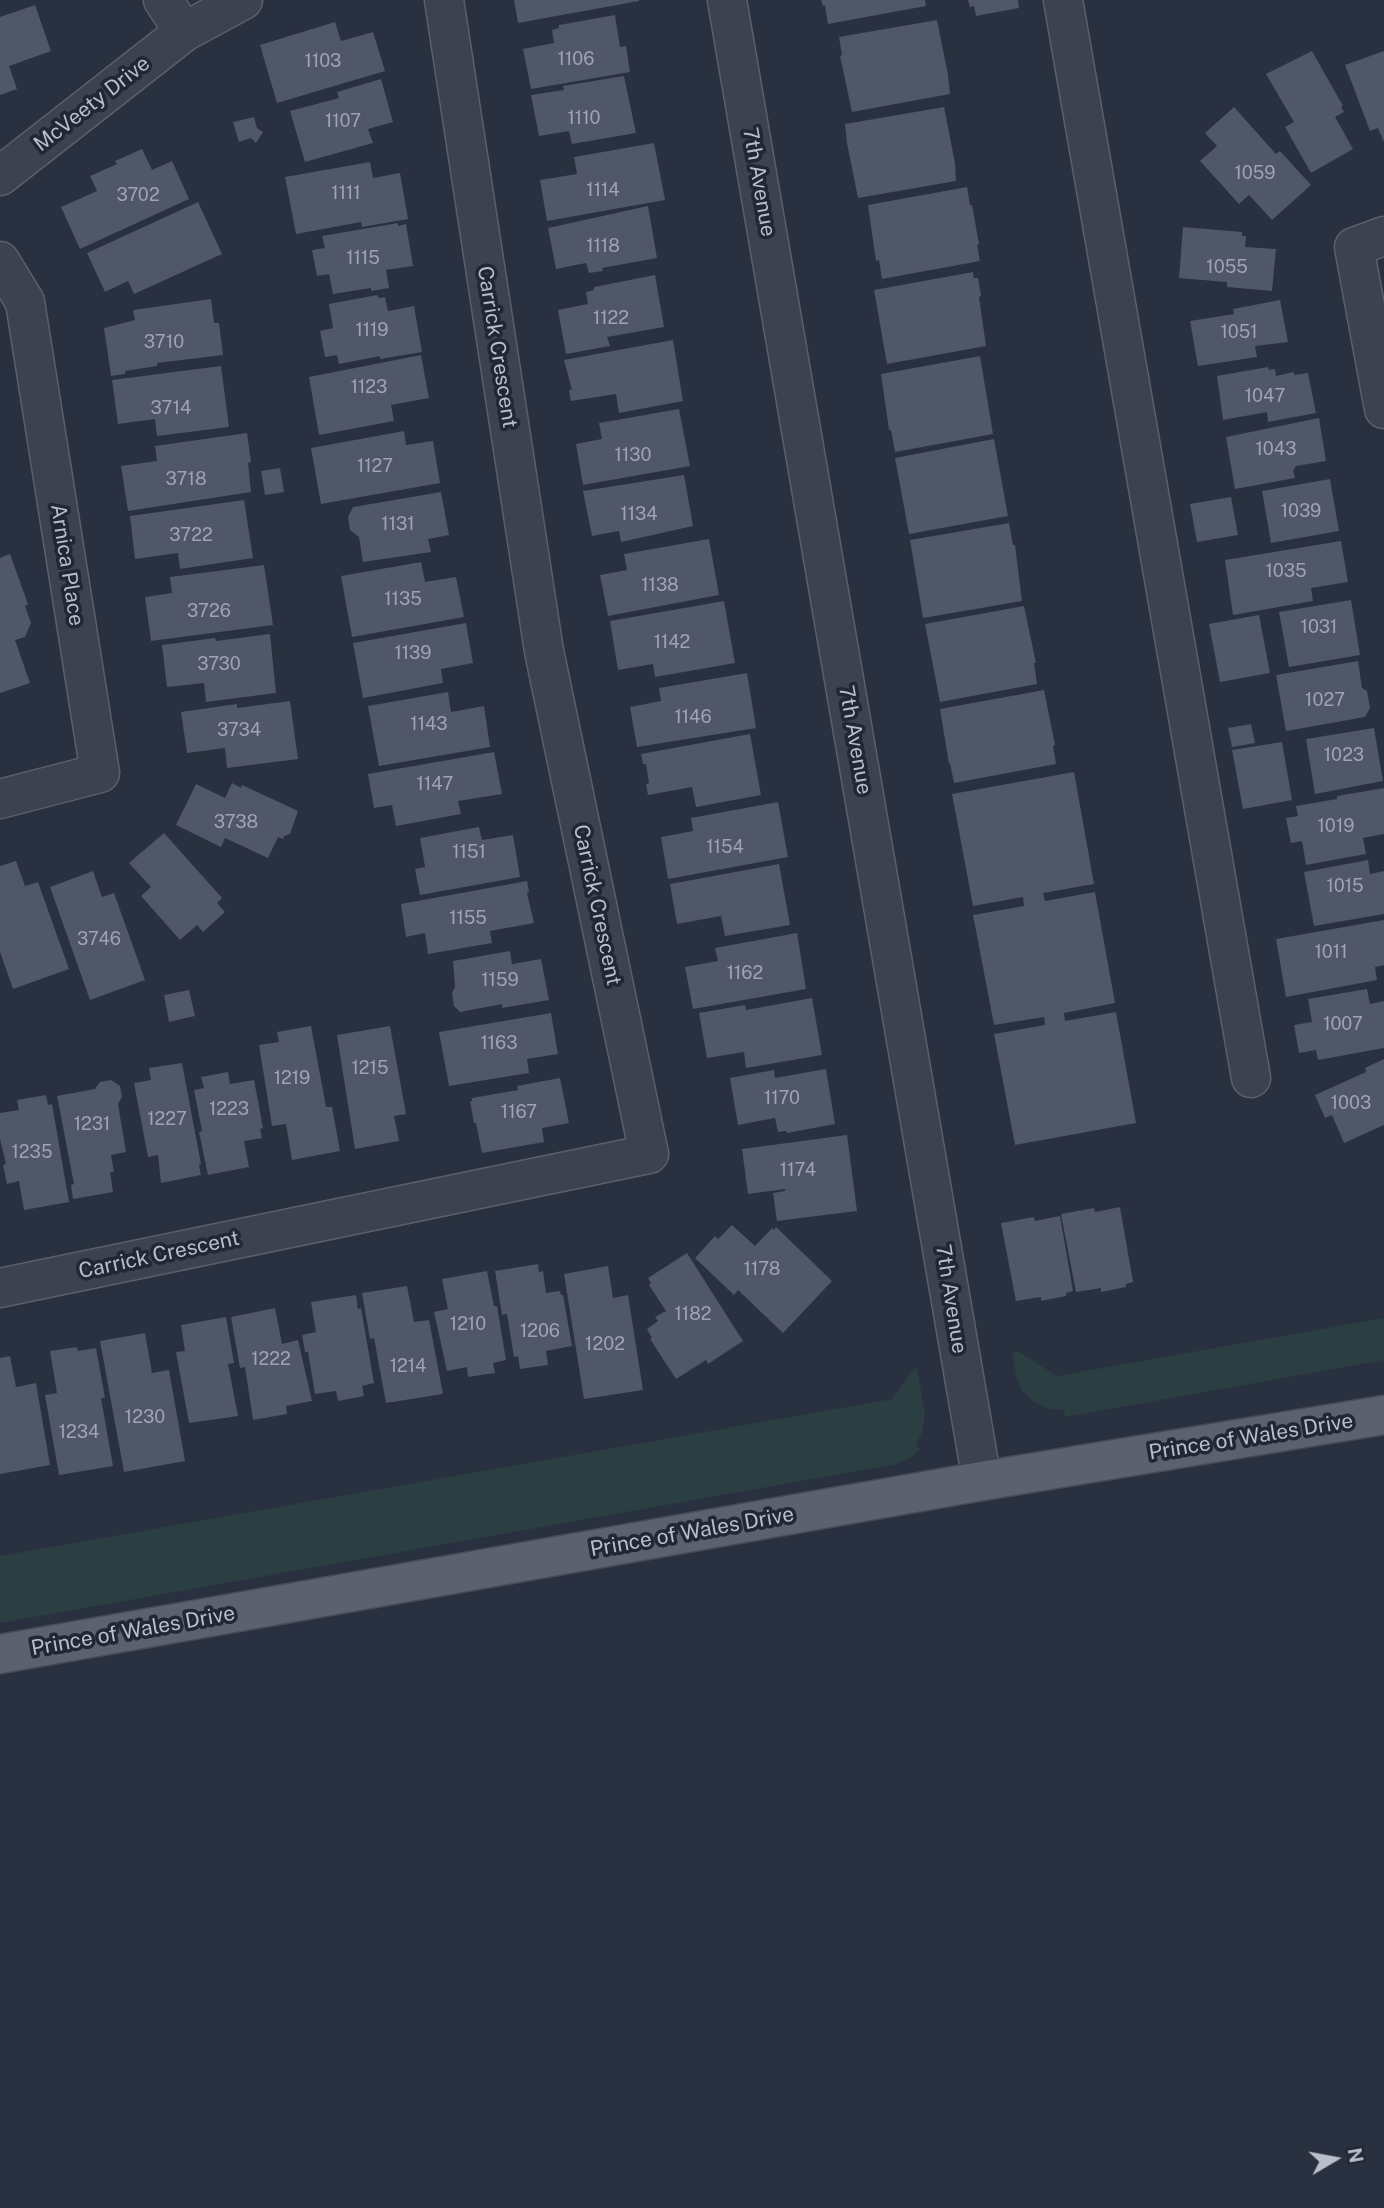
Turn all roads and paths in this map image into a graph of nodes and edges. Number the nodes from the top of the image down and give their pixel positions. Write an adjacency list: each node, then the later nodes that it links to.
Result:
1 (163, 0): 6 (street)
2 (243, 0): 6 (street, McVeety Drive)
3 (444, 0): 13 (street, Carrick Crescent)
4 (727, 0): 15 (street, 7th Avenue)
5 (1063, 0): 12 (street)
6 (184, 32): 7 (street, McVeety Drive)
7 (0, 176)
8 (1384, 236): 10 (street)
9 (0, 261): 11 (street, Arnica Place)
10 (1384, 408)
11 (0, 799)
12 (1251, 1078)
13 (0, 1288)
14 (1384, 1415): 15 (main road, Prince of Wales Drive)
15 (982, 1481): 16 (main road, Prince of Wales Drive)
16 (0, 1654)

